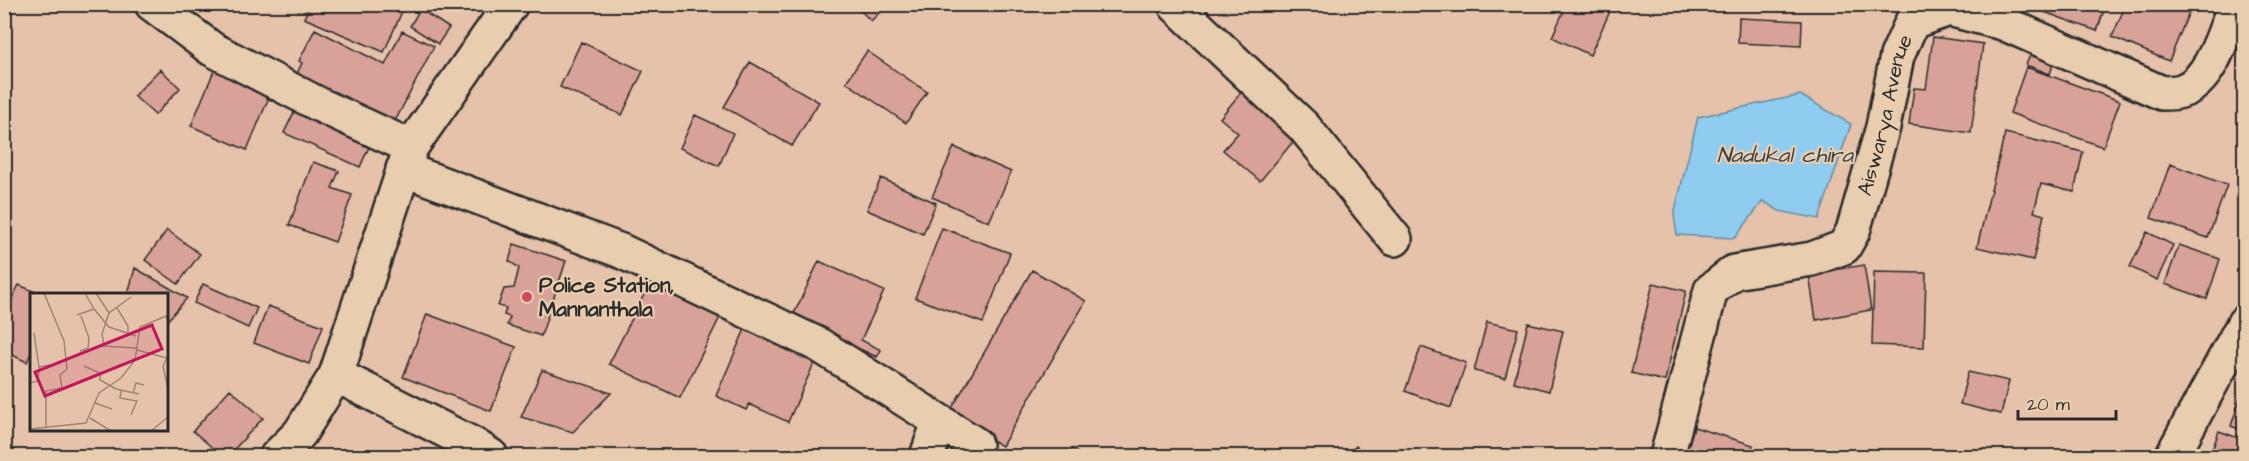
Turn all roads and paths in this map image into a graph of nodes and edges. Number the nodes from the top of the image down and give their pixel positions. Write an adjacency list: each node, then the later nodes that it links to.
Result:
1 (152, 4): 5 (street)
2 (511, 4): 5 (street)
3 (1176, 4): 6 (street)
4 (2235, 4): 14 (street, Aiswarya Avenue)
5 (407, 158): 8 (street); 9 (street)
6 (1395, 239)
7 (2244, 323): 15 (street)
8 (336, 375): 11 (street); 12 (street)
9 (939, 422): 10 (street); 13 (street)
10 (975, 444)
11 (478, 453)
12 (277, 456)
13 (927, 456)
14 (1667, 456)
15 (2172, 456)

